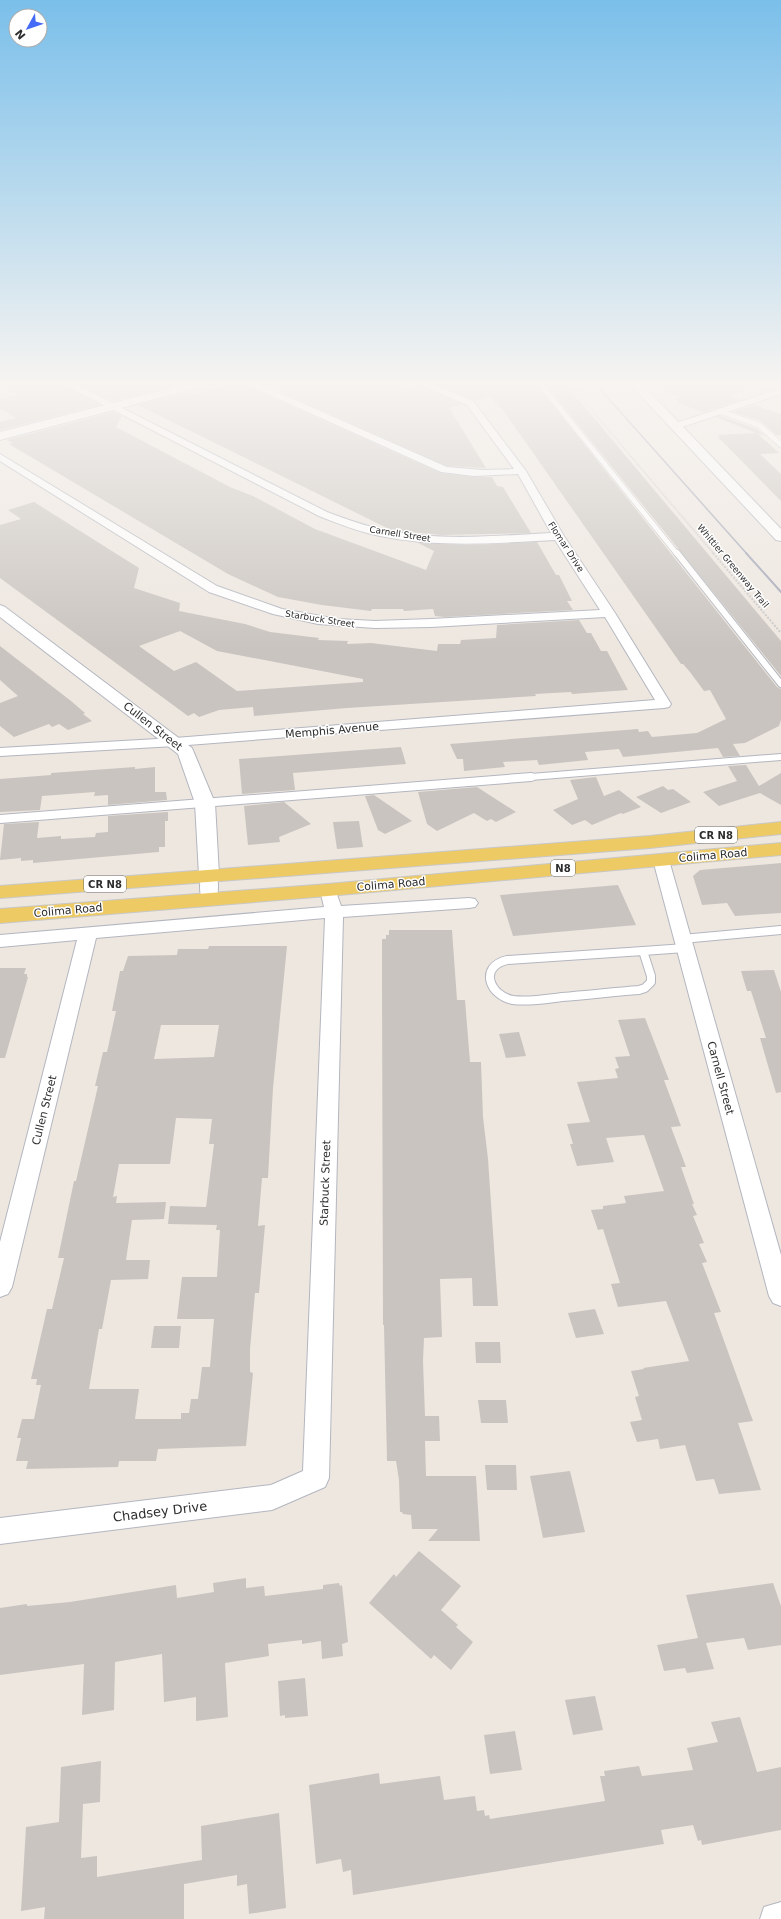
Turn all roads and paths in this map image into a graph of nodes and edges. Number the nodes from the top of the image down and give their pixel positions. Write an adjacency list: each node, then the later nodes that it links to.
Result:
1 (20, 470): 11 (street, Starbuck Street)
2 (235, 470): 8 (street, Carnell Street)
3 (444, 470): 7 (street)
4 (609, 470): 13 (lane)
5 (642, 470): 12 (path, Whittier Greenway Trail)
6 (717, 470): 9 (street)
7 (521, 471): 8 (street, Flomar Drive)
8 (558, 536): 11 (street, Flomar Drive)
9 (781, 537)
10 (0, 610): 15 (street, Cullen Street)
11 (609, 613): 14 (street, Flomar Drive)
12 (781, 633)
13 (781, 684)
14 (664, 704): 15 (street, Memphis Avenue)
15 (175, 742): 16 (street, Memphis Avenue); 18 (street, Cullen Street)
16 (0, 752)
17 (781, 757): 18 (lane)
18 (205, 803): 19 (lane); 25 (street, Cullen Street)
19 (0, 819)
20 (781, 828): 21 (main road, Colima Road / CR N8)
21 (650, 842): 23 (main road); 24 (main road, Colima Road / CR N8)
22 (781, 848): 23 (main road, Colima Road / CR N8)
23 (661, 860): 26 (main road, Colima Road / N8); 35 (street, Carnell Street)
24 (324, 868): 25 (main road, Colima Road / CR N8); 26 (main road)
25 (209, 875): 27 (main road, Colima Road / CR N8); 28 (street, Cullen Street)
26 (328, 890): 28 (main road, Colima Road / CR N8); 30 (street, Starbuck Street)
27 (0, 892)
28 (209, 898): 31 (main road, Colima Road / CR N8)
29 (469, 903): 30 (street)
30 (334, 912): 33 (street); 39 (street, Starbuck Street)
31 (0, 916)
32 (781, 930): 35 (lane)
33 (88, 933): 34 (street); 37 (street, Cullen Street)
34 (0, 941)
35 (684, 943): 36 (lane); 38 (street, Carnell Street)
36 (643, 951): 36 (lane)
37 (0, 1287)
38 (781, 1296)
39 (316, 1478): 40 (street, Chadsey Drive)
40 (0, 1530)
41 (781, 1918): 42 (street)
42 (776, 1919)

